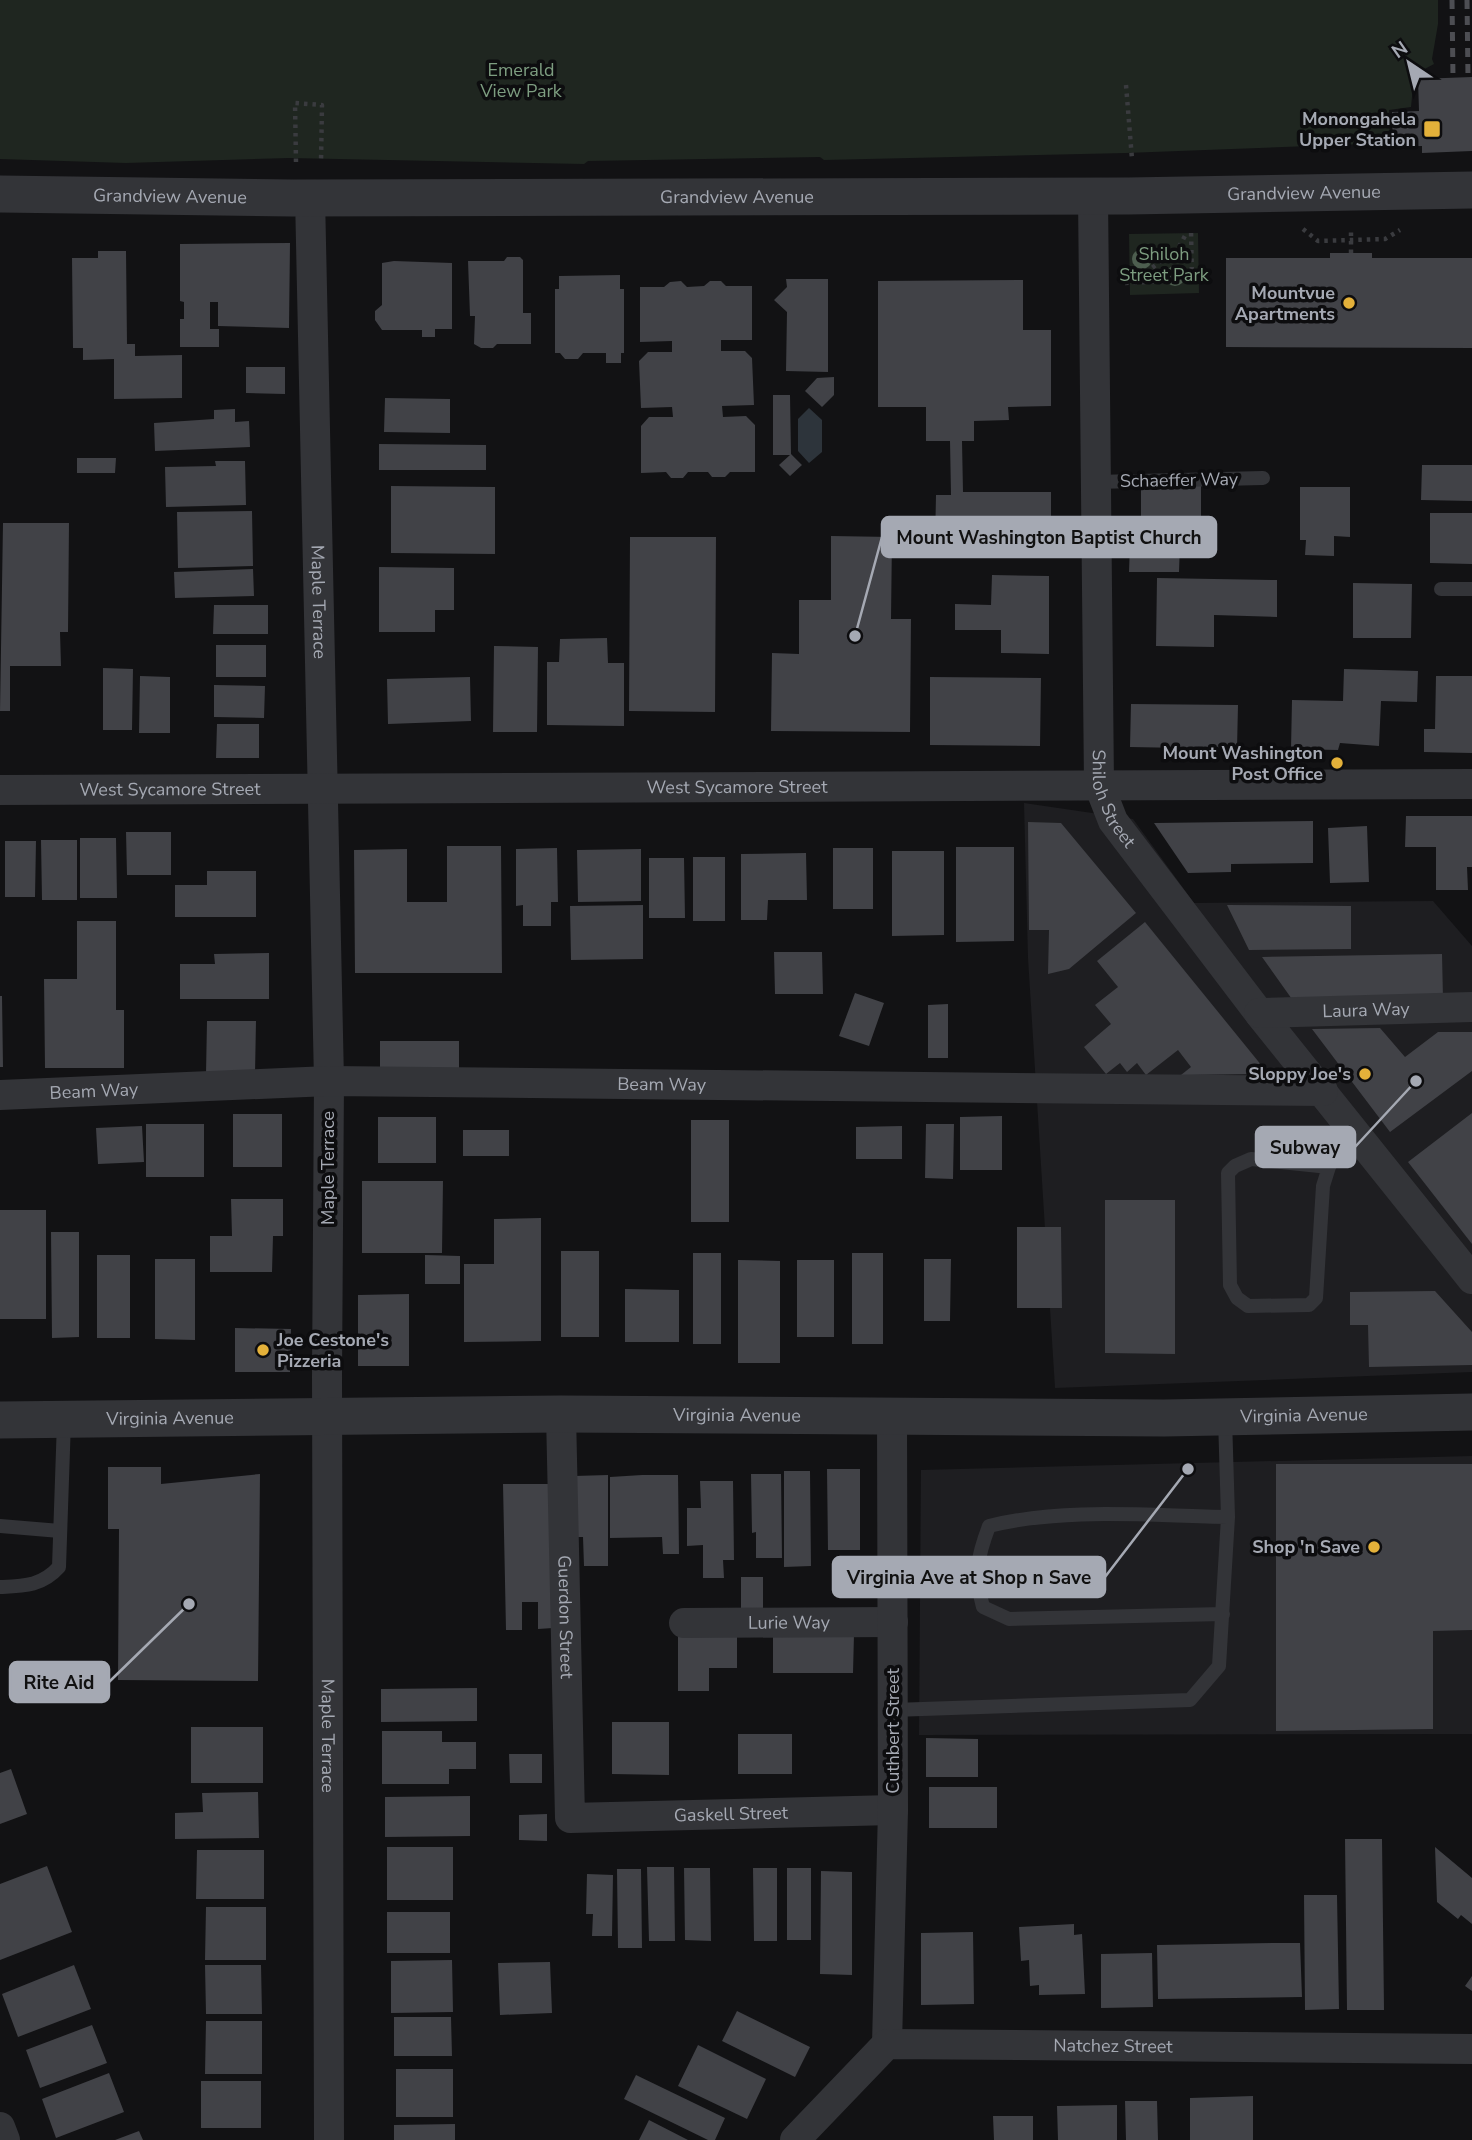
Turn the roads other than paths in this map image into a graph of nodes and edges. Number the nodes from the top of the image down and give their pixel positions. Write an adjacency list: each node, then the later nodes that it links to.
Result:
1 (309, 178): 3 (street, Grandview Avenue); 4 (street, Grandview Avenue); 11 (street, Maple Terrace)
2 (1472, 190): 4 (street, Grandview Avenue)
3 (0, 194)
4 (1093, 196): 6 (street, Shiloh Street)
5 (1263, 478): 6 (lane, Schaeffer Way)
6 (1095, 482): 10 (street, Shiloh Street)
7 (1441, 589): 8 (lane)
8 (1472, 589)
9 (1472, 784): 10 (street, West Sycamore Street)
10 (1099, 785): 11 (street, West Sycamore Street); 14 (street, Shiloh Street)
11 (324, 789): 12 (street, West Sycamore Street); 15 (street, Maple Terrace)
12 (0, 790)
13 (1472, 1007): 14 (street, Laura Way)
14 (1259, 1013): 16 (street, Shiloh Street)
15 (329, 1081): 16 (street, Beam Way); 17 (street, Beam Way); 23 (street, Maple Terrace)
16 (1323, 1091): 18 (street, Shiloh Street)
17 (0, 1095)
18 (1350, 1126): 19 (lane); 20 (street, Shiloh Street)
19 (1329, 1167): 19 (lane)
20 (1472, 1279)
21 (1472, 1412): 25 (street, Virginia Avenue)
22 (561, 1414): 23 (street, Virginia Avenue); 24 (street, Virginia Avenue); 37 (street, Guerdon Street)
23 (327, 1416): 26 (street, Virginia Avenue); 42 (street, Maple Terrace)
24 (892, 1417): 25 (street, Virginia Avenue); 33 (street, Cuthbert Street)
25 (1225, 1417): 28 (lane)
26 (64, 1419): 27 (street, Virginia Avenue); 30 (lane)
27 (0, 1420)
28 (1228, 1517): 32 (lane); 32 (lane)
29 (0, 1527): 30 (lane)
30 (60, 1531): 31 (lane)
31 (0, 1587)
32 (1223, 1614): 35 (lane)
33 (893, 1622): 34 (street, Lurie Way); 35 (street, Cuthbert Street)
34 (684, 1623)
35 (893, 1710): 36 (street, Cuthbert Street)
36 (893, 1811): 37 (street, Gaskell Street); 38 (street, Cuthbert Street)
37 (570, 1818)
38 (887, 2044): 39 (street, Natchez Street); 43 (street)
39 (1472, 2049)
40 (0, 2127): 41 (street)
41 (5, 2140)
42 (329, 2140)
43 (795, 2140)

